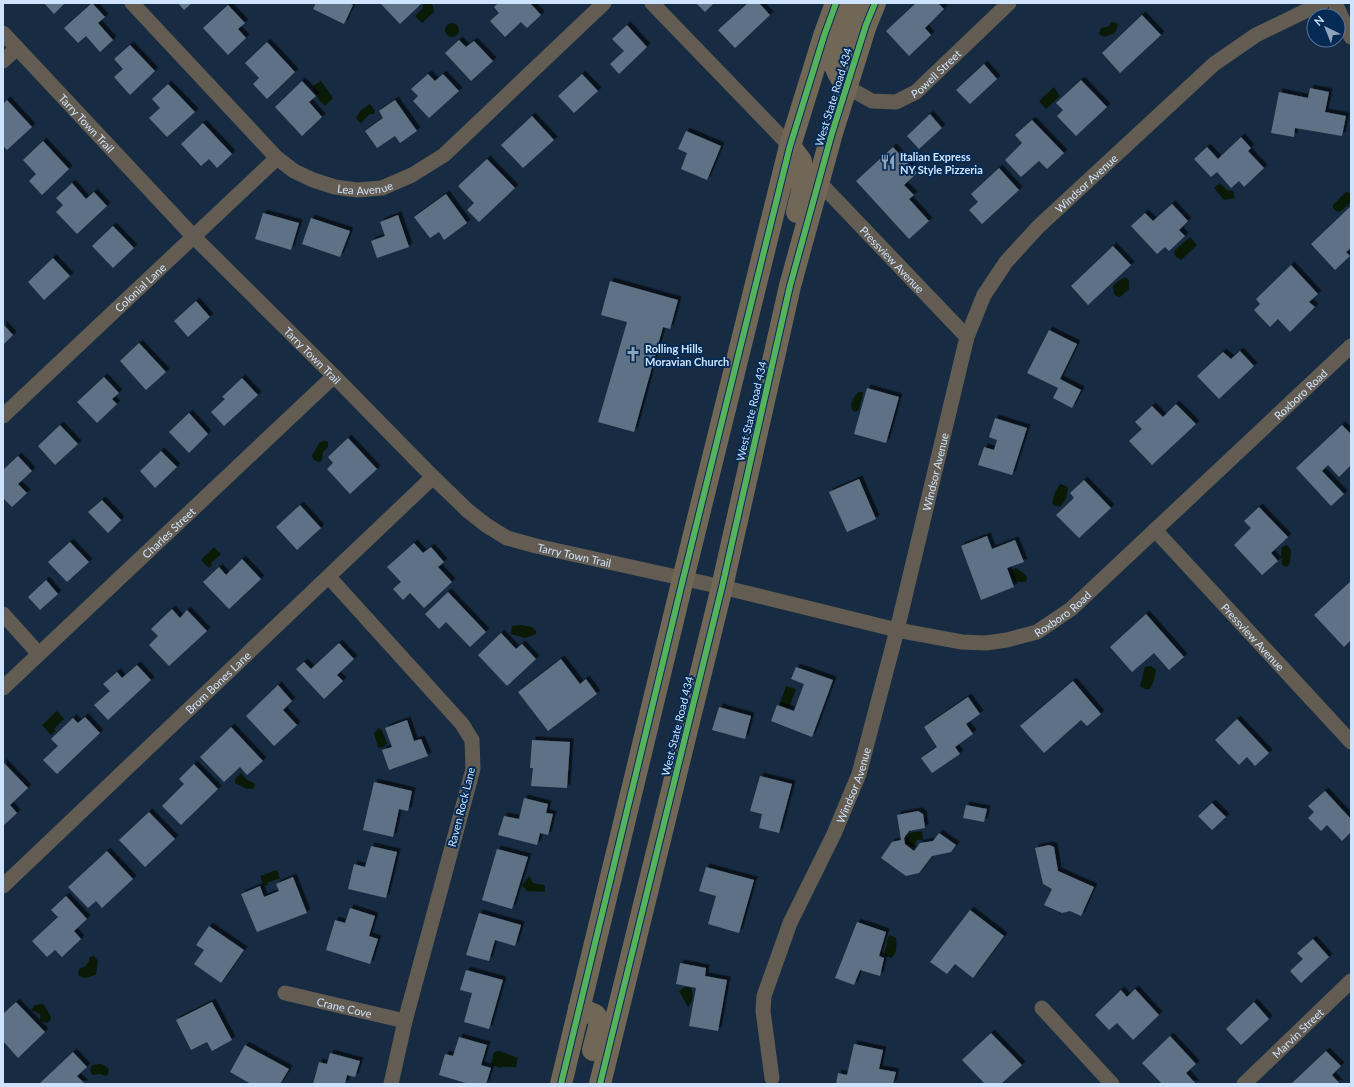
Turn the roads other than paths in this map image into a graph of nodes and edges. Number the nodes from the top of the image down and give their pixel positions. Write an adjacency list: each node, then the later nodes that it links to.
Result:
1 (132, 3): 16 (street, Lea Avenue)
2 (604, 3): 16 (street, Lea Avenue)
3 (652, 3): 15 (street)
4 (836, 3): 15 (main road)
5 (853, 3): 14 (main road)
6 (875, 3): 14 (main road, West State Road 434)
7 (1009, 3): 14 (street, Powell Street)
8 (1322, 3): 20 (street, Windsor Avenue)
9 (1335, 3): 11 (street)
10 (3, 33): 12 (street, Tarry Town Trail)
11 (1351, 37)
12 (17, 48): 13 (street); 18 (street, Tarry Town Trail)
13 (3, 61)
14 (847, 87): 17 (main road, West State Road 434)
15 (790, 146): 19 (main road); 27 (main road)
16 (277, 158): 18 (street, Colonial Lane)
17 (818, 181): 19 (main road, West State Road 434); 20 (street, Pressview Avenue)
18 (193, 236): 22 (street, Tarry Town Trail); 23 (street, Colonial Lane)
19 (790, 286): 28 (main road, West State Road 434)
20 (967, 337): 30 (street, Windsor Avenue)
21 (1351, 346): 25 (street, Roxboro Road)
22 (334, 376): 24 (street, Tarry Town Trail); 31 (street, Charles Street)
23 (3, 416)
24 (433, 477): 26 (street, Brom Bones Lane); 27 (street, Tarry Town Trail)
25 (1155, 530): 30 (street, Roxboro Road); 33 (street, Pressview Avenue)
26 (329, 577): 34 (street, Brom Bones Lane); 39 (street, Raven Rock Lane)
27 (683, 579): 28 (street, Roxboro Road); 37 (main road)
28 (722, 587): 30 (street, Roxboro Road); 44 (main road, West State Road 434)
29 (3, 614): 31 (street)
30 (897, 630): 40 (street, Windsor Avenue)
31 (39, 654): 32 (street, Charles Street)
32 (3, 688)
33 (1349, 735)
34 (3, 886)
35 (1351, 981): 46 (street, Marvin Street)
36 (285, 993): 39 (street, Crane Cove)
37 (579, 1008): 42 (main road); 43 (main road)
38 (1042, 1008): 45 (street)
39 (405, 1021): 41 (street, Raven Rock Lane)
40 (772, 1078)
41 (391, 1084)
42 (561, 1084)
43 (585, 1084)
44 (600, 1084)
45 (1112, 1084)
46 (1244, 1084)

